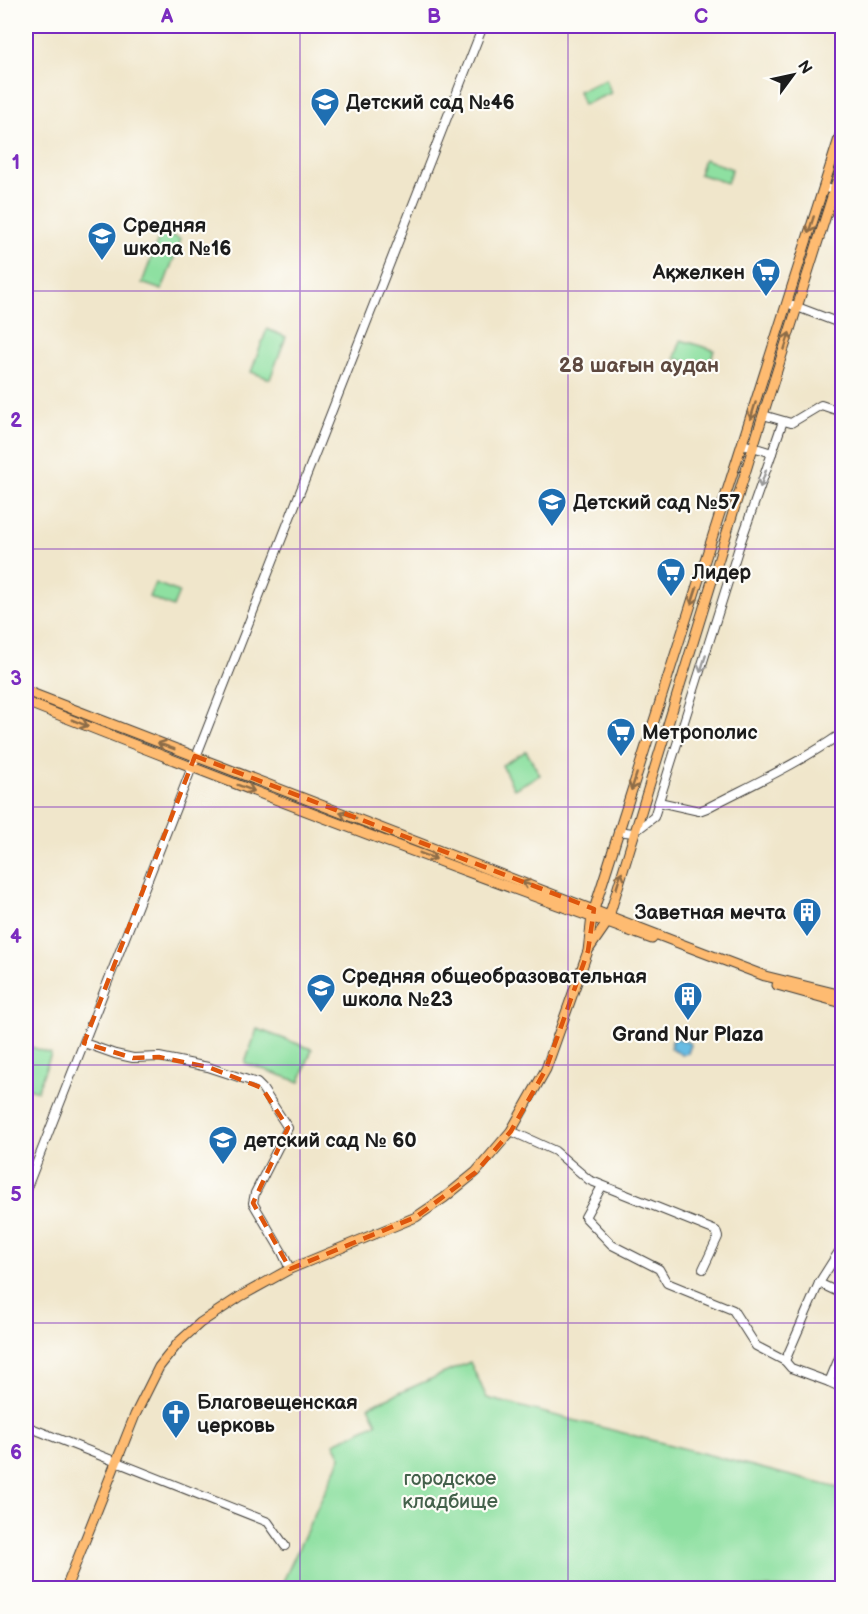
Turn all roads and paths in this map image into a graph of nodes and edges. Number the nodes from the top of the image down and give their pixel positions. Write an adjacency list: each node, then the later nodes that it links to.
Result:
1 (483, 26): 18 (street)
2 (843, 129): 4 (main road)
3 (843, 165): 5 (main road)
4 (824, 187): 5 (street); 6 (main road, one-way to 6)
5 (839, 192): 7 (main road)
6 (788, 304): 7 (street); 12 (main road, one-way to 12)
7 (798, 308): 8 (street); 10 (main road, one-way to 7)
8 (843, 324)
9 (843, 412): 11 (street)
10 (763, 415): 11 (street); 13 (main road)
11 (783, 421): 14 (street)
12 (743, 444): 13 (street); 21 (main road, one-way to 21)
13 (753, 447): 14 (street); 22 (main road)
14 (772, 453): 20 (street, one-way to 20)
15 (26, 691): 18 (main road, one-way to 15)
16 (26, 702): 19 (main road, one-way to 19)
17 (843, 733): 20 (street)
18 (195, 756): 19 (street); 23 (main road, one-way to 18)
19 (191, 768): 23 (main road, one-way to 23); 29 (street)
20 (659, 802): 22 (street)
21 (618, 831): 22 (street); 23 (main road)
22 (633, 833): 24 (main road, one-way to 22)
23 (593, 913): 24 (main road); 25 (main road)
24 (608, 919): 25 (main road); 26 (main road)
25 (588, 951): 30 (main road)
26 (740, 969): 27 (main road); 28 (main road)
27 (843, 995)
28 (843, 1003)
29 (84, 1043): 32 (street); 34 (street)
30 (511, 1131): 31 (street); 34 (main road)
31 (602, 1186): 35 (street); 39 (street)
32 (26, 1190)
33 (841, 1252): 36 (street)
34 (290, 1269): 43 (main road)
35 (703, 1269)
36 (819, 1283): 37 (street); 39 (street)
37 (843, 1294)
38 (843, 1351): 40 (street)
39 (785, 1361): 40 (street)
40 (829, 1382): 41 (street)
41 (843, 1388)
42 (26, 1426): 43 (street)
43 (115, 1461): 44 (street); 45 (main road)
44 (285, 1546)
45 (66, 1588)

